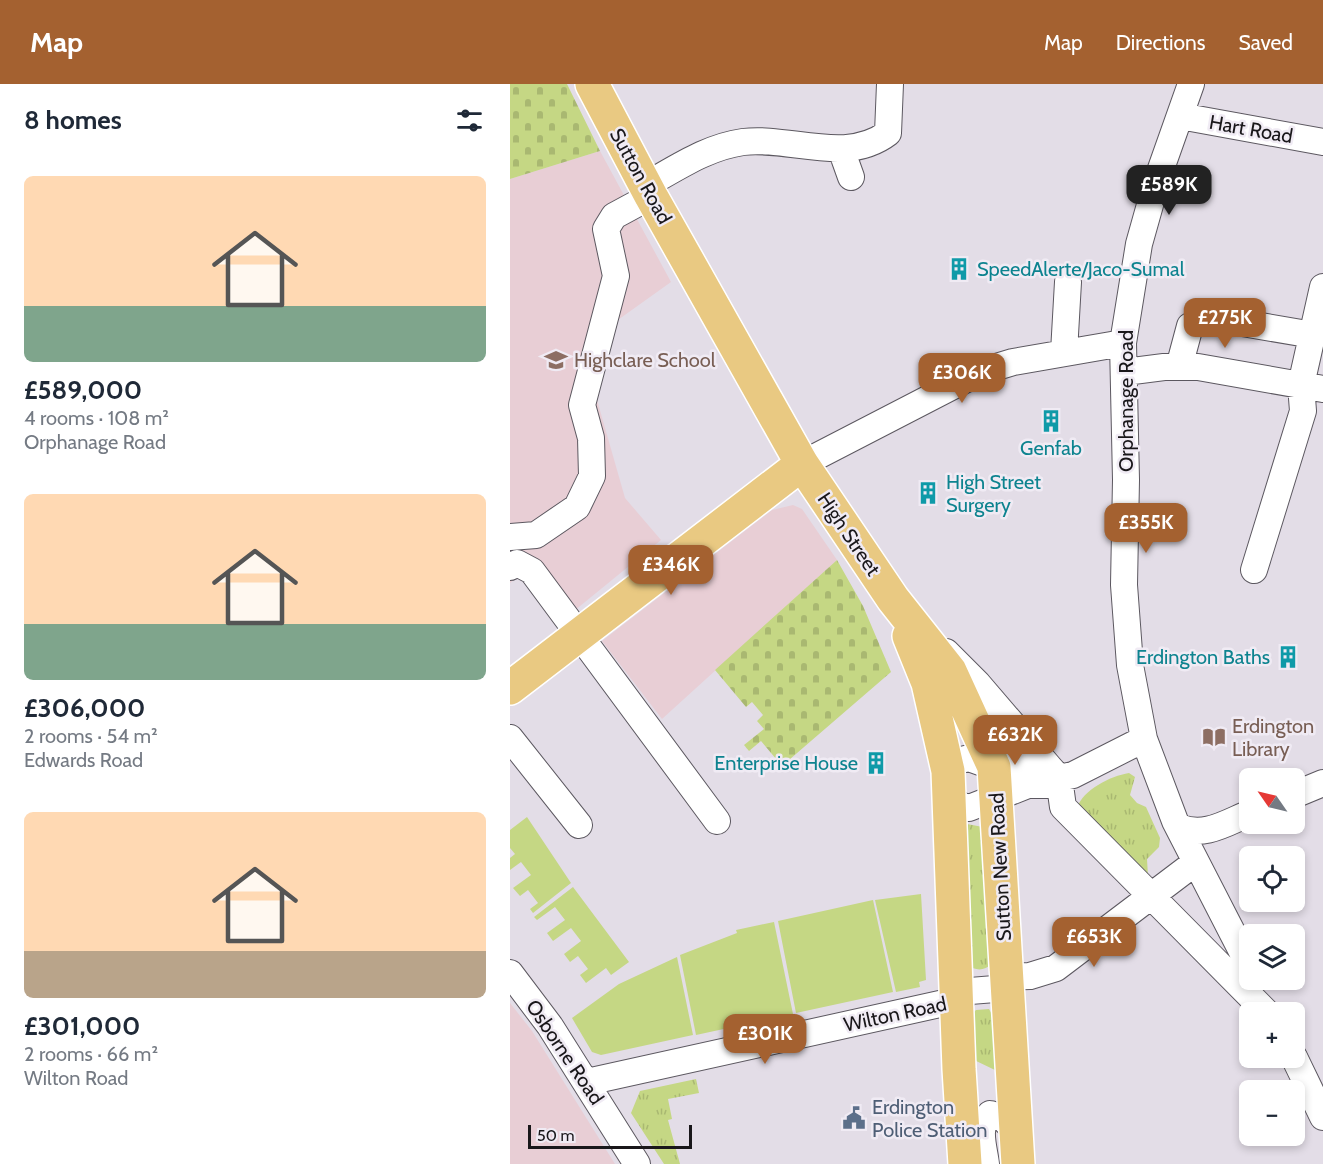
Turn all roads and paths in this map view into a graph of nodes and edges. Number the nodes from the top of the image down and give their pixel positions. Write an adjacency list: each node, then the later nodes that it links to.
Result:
1 (592, 84): 8 (main road, Sutton Road)
2 (890, 84): 6 (street)
3 (1191, 84): 4 (street, Orphanage Road)
4 (1180, 116): 5 (street, Hart Road); 13 (street, Orphanage Road)
5 (1323, 142)
6 (841, 149): 7 (street); 8 (street)
7 (851, 177)
8 (648, 190): 9 (main road, Sutton Road); 19 (street)
9 (691, 268): 18 (main road, High Street)
10 (1068, 282): 14 (street)
11 (1323, 287): 12 (street)
12 (1313, 335): 15 (street); 17 (street)
13 (1123, 343): 14 (street); 16 (street, Orphanage Road)
14 (1064, 352): 18 (street)
15 (1179, 367): 16 (street); 17 (street)
16 (1125, 372): 26 (street, Orphanage Road)
17 (1312, 387): 21 (street)
18 (802, 464): 22 (main road, High Street); 23 (main road)
19 (510, 537)
20 (510, 567): 23 (street)
21 (1254, 570)
22 (893, 598): 27 (street, High Street); 28 (main road, Sutton New Road); 30 (main road)
23 (579, 634): 24 (main road); 33 (street)
24 (510, 688)
25 (510, 738): 34 (street)
26 (1144, 739): 27 (street); 35 (street, Orphanage Road)
27 (1054, 773): 28 (street); 37 (street)
28 (995, 782): 30 (street); 30 (street); 40 (main road, Sutton New Road)
29 (1323, 783): 31 (street)
30 (949, 785): 41 (main road)
31 (1305, 790)
32 (1239, 818): 35 (street)
33 (717, 822)
34 (579, 825)
35 (1179, 827): 36 (street)
36 (1196, 862): 37 (street); 38 (street)
37 (1152, 898): 40 (street); 42 (street)
38 (1239, 946)
39 (510, 973): 44 (street, Osborne Road)
40 (1006, 977): 41 (street, Wilton Road); 46 (main road, Sutton New Road)
41 (958, 1000): 44 (street, Wilton Road); 48 (main road)
42 (1256, 1002)
43 (1299, 1068): 45 (street)
44 (587, 1082): 47 (street, Osborne Road)
45 (1323, 1118)
46 (1015, 1131): 49 (street); 50 (main road, Sutton New Road)
47 (637, 1164)
48 (965, 1164)
49 (986, 1164)
50 (1018, 1164)

